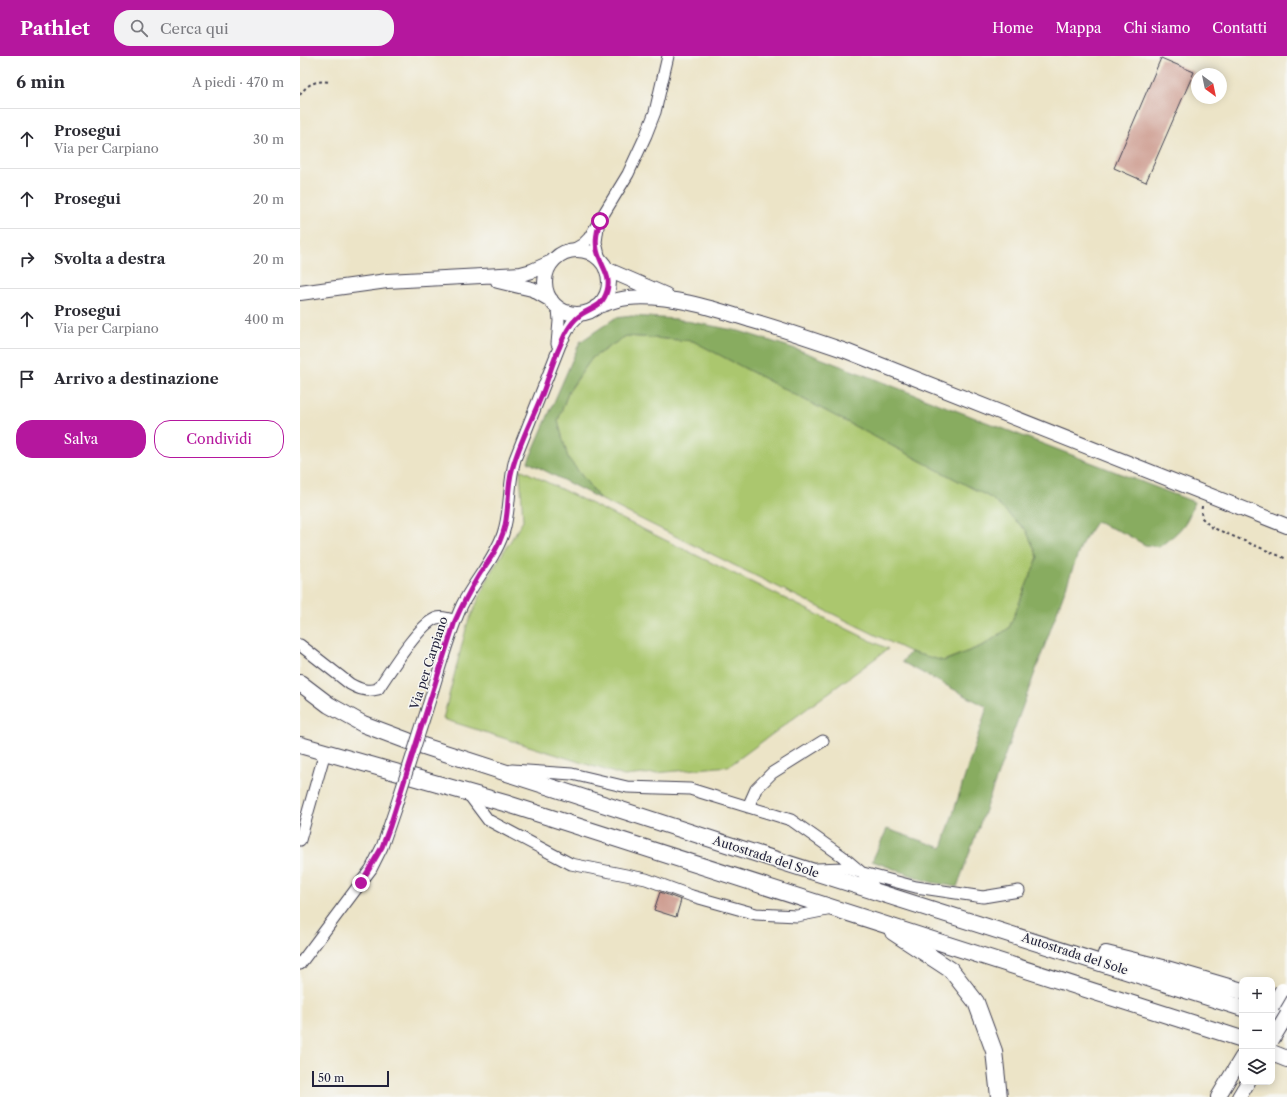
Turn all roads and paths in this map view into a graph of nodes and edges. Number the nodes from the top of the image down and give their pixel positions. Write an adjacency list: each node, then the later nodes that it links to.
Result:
1 (668, 56): 4 (street)
2 (329, 82): 3 (path)
3 (300, 95)
4 (600, 221): 5 (street); 7 (street)
5 (570, 251): 6 (main road); 7 (main road)
6 (552, 262): 8 (main road); 11 (main road)
7 (603, 265): 10 (main road); 12 (main road)
8 (464, 276): 9 (main road); 11 (main road)
9 (300, 293)
10 (681, 301): 12 (main road); 15 (main road)
11 (554, 304): 13 (main road); 14 (street, Via per Carpiano)
12 (596, 307): 13 (main road)
13 (582, 313): 14 (street, Via per Carpiano)
14 (555, 358): 19 (street, Via per Carpiano)
15 (1207, 494): 16 (main road); 18 (path)
16 (1281, 524): 17 (main road)
17 (1287, 529)
18 (1287, 560)
19 (455, 621): 20 (street); 36 (street, Via per Carpiano, bridge)
20 (300, 645)
21 (300, 683): 25 (highway, Autostrada del Sole)
22 (823, 741): 27 (street)
23 (300, 745): 24 (highway)
24 (325, 752): 26 (highway); 28 (street)
25 (494, 768): 27 (street); 29 (highway, Autostrada del Sole)
26 (467, 792): 33 (highway); 33 (street)
27 (748, 807): 30 (street)
28 (300, 840)
29 (806, 869): 30 (street); 31 (highway, Autostrada del Sole)
30 (862, 873): 31 (street); 32 (street)
31 (877, 891): 34 (highway, Autostrada del Sole)
32 (1018, 891)
33 (836, 908): 35 (highway)
34 (970, 920): 37 (highway); 40 (highway, Autostrada del Sole)
35 (875, 921): 42 (highway); 54 (highway)
36 (302, 957)
37 (1239, 991)
38 (1282, 994): 39 (main road, bridge)
39 (1275, 1003)
40 (1239, 1007)
41 (1287, 1015): 45 (main road, bridge)
42 (1167, 1016): 46 (highway); 47 (highway)
43 (1275, 1018): 44 (highway)
44 (1287, 1022)
45 (1275, 1035)
46 (1239, 1038)
47 (1239, 1042)
48 (1275, 1049): 49 (highway)
49 (1287, 1052)
50 (1275, 1054): 51 (highway)
51 (1287, 1059)
52 (1239, 1063): 55 (main road)
53 (1246, 1085): 56 (main road)
54 (999, 1097)
55 (1218, 1097)
56 (1238, 1097)

